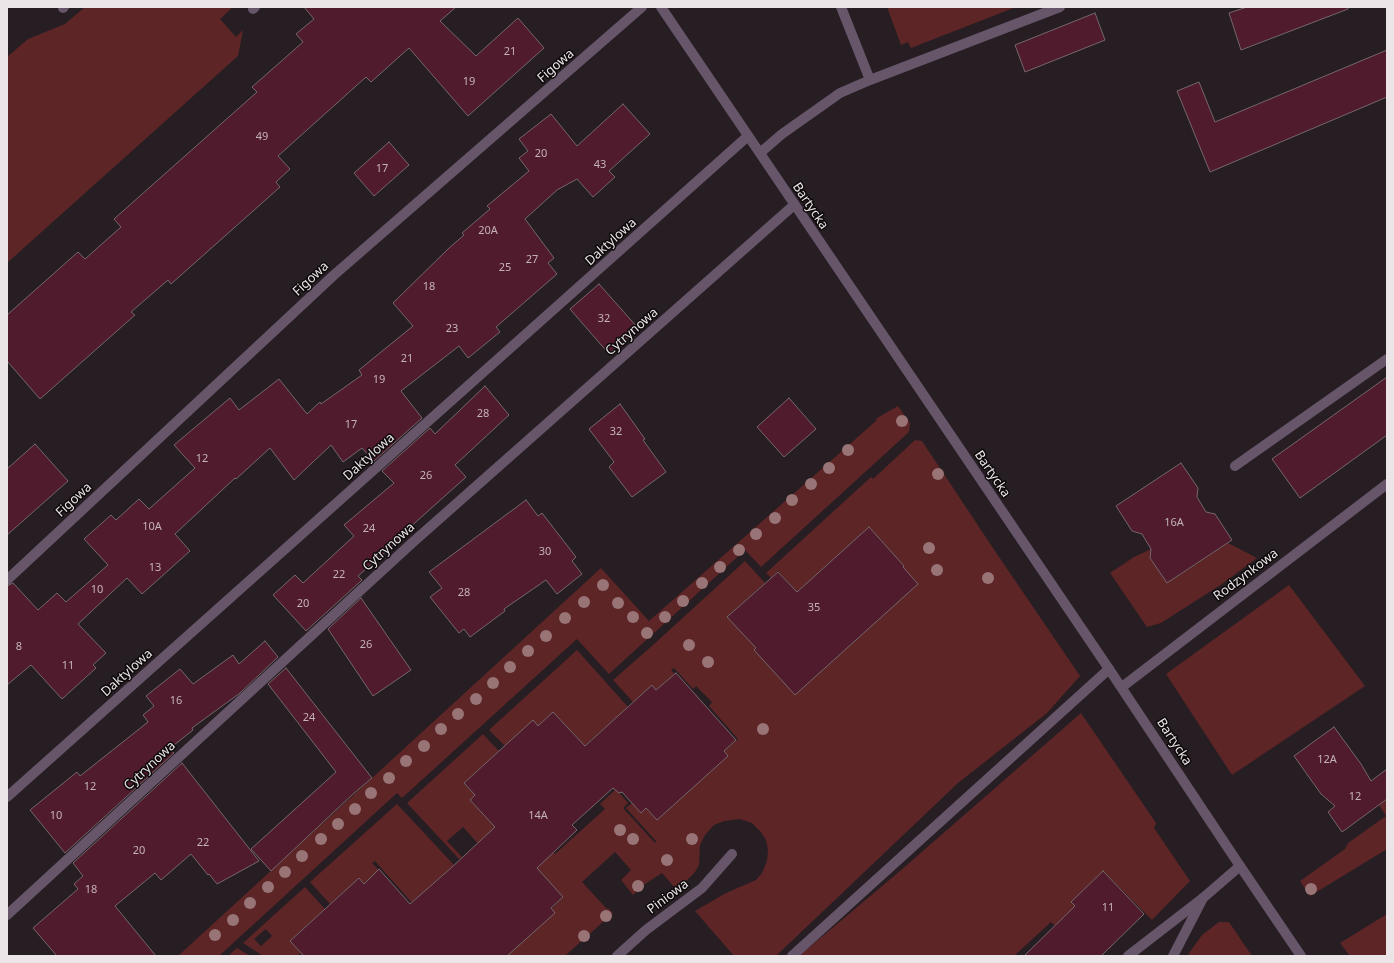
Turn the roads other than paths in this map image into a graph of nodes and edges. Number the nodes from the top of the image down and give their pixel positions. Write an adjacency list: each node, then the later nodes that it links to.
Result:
1 (642, 7): 12 (street, Figowa)
2 (661, 7): 6 (street, Bartycka)
3 (841, 7): 5 (street)
4 (1060, 7): 5 (street)
5 (870, 80): 7 (street)
6 (748, 136): 7 (street, Bartycka); 15 (street, Daktylowa)
7 (760, 153): 8 (street, Bartycka)
8 (794, 205): 13 (street, Bartycka); 19 (street, Cytrynowa)
9 (1387, 359): 10 (street)
10 (1235, 466)
11 (1387, 484): 14 (street, Rodzynkowa)
12 (7, 580)
13 (1109, 669): 14 (street, Bartycka); 21 (street)
14 (1122, 687): 17 (street, Bartycka)
15 (7, 797)
16 (732, 854): 20 (street, Piniowa)
17 (1240, 866): 18 (street); 24 (street, Bartycka)
18 (1203, 898): 22 (street); 23 (street)
19 (7, 915)
20 (617, 956)
21 (792, 956)
22 (1128, 956)
23 (1173, 956)
24 (1301, 956)

